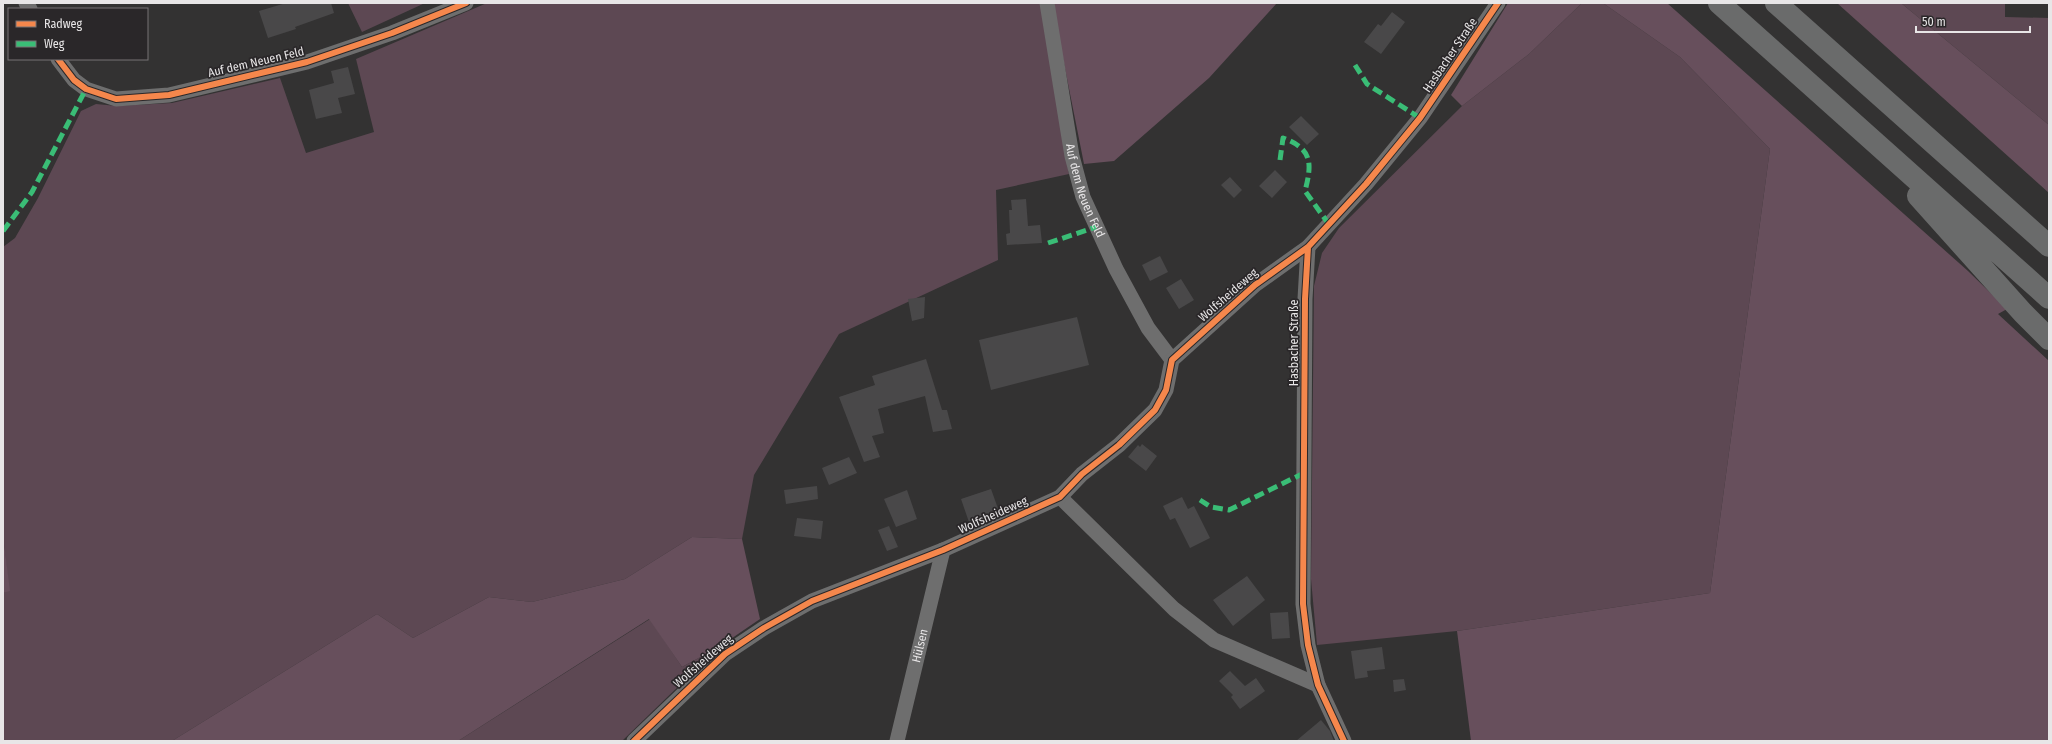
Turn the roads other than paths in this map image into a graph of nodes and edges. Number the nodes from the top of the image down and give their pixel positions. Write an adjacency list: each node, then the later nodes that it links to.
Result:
1 (466, 3): 6 (street, Auf dem Neuen Feld)
2 (1047, 3): 12 (street, Auf dem Neuen Feld)
3 (1498, 3): 9 (street, Hasbacher Straße)
4 (1718, 3): 7 (highway)
5 (1776, 3): 8 (highway)
6 (59, 60)
7 (1869, 137): 10 (highway); 11 (highway)
8 (2049, 246)
9 (1308, 247): 12 (street, Wolfsheideweg); 15 (street, Hasbacher Straße)
10 (2049, 298)
11 (2049, 339)
12 (1172, 360): 13 (street, Wolfsheideweg)
13 (1060, 497): 14 (street, Wolfsheideweg); 15 (street)
14 (942, 550): 16 (street, Wolfsheideweg); 17 (street, Hülsen)
15 (1318, 685): 18 (street, Hasbacher Straße)
16 (634, 741)
17 (897, 741)
18 (1344, 741)

